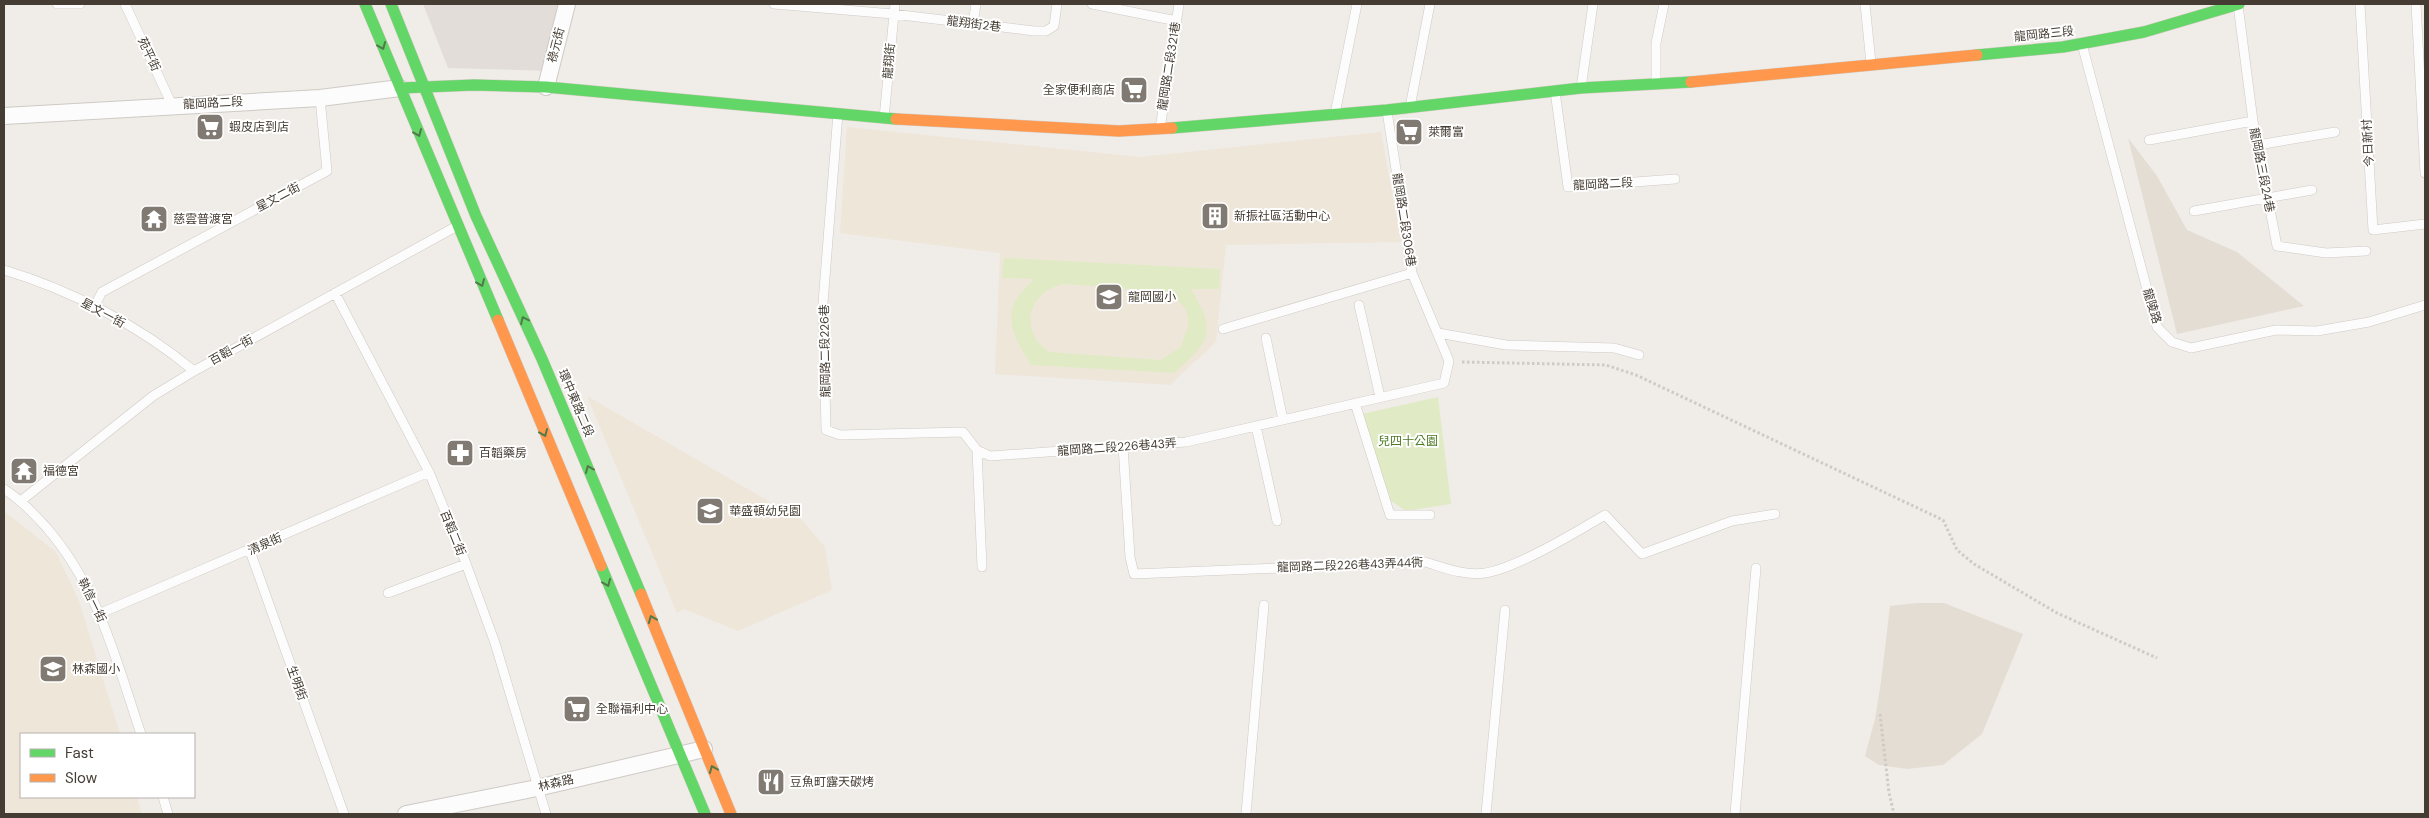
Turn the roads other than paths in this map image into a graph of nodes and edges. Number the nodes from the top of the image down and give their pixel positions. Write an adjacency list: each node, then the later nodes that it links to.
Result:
1 (58, 4): 2 (lane)
2 (80, 4)
3 (126, 4): 34 (lane, 苑平街)
4 (365, 4): 30 (main road, one-way to 30)
5 (391, 4): 28 (main road, 環中東路二段)
6 (567, 4): 29 (street, 祿元街)
7 (774, 4): 21 (lane, 龍翔街2巷)
8 (895, 4): 22 (lane, 龍翔街)
9 (976, 4): 24 (lane)
10 (1057, 4): 24 (lane, 龍翔街2巷)
11 (1092, 4): 23 (lane)
12 (1180, 4): 23 (lane, 龍岡路二段321巷)
13 (1357, 4): 38 (lane)
14 (1430, 4): 35 (lane)
15 (1593, 4): 31 (lane)
16 (1664, 4): 27 (lane)
17 (1865, 4): 26 (lane)
18 (2239, 4): 25 (main road, 龍岡路三段); 41 (lane, 龍岡路三段24巷)
19 (2360, 4): 51 (lane, 今日新村)
20 (2416, 4): 46 (lane)
21 (816, 6): 22 (lane, 龍翔街2巷)
22 (894, 14): 24 (lane, 龍翔街2巷); 40 (lane, 龍翔街)
23 (1176, 21): 42 (lane, 龍岡路二段321巷)
24 (973, 23)
25 (2082, 44): 26 (main road, 龍岡路三段); 58 (lane, 龍陵路)
26 (1871, 65): 27 (main road, 龍岡路三段)
27 (1656, 84): 31 (main road, 龍岡路三段)
28 (422, 87): 29 (main road, 龍岡路二段); 30 (main road, 龍岡路二段); 87 (main road, 環中東路二段, one-way to 28)
29 (546, 87): 37 (main road, 龍岡路二段)
30 (400, 88): 33 (street, 龍岡路二段); 52 (main road, one-way to 52)
31 (1581, 88): 32 (main road, 龍岡路三段)
32 (1555, 91): 35 (main road, 龍岡路三段); 47 (lane, 龍岡路二段)
33 (320, 98): 34 (street, 龍岡路二段); 59 (lane, 星文二街)
34 (172, 105): 39 (street, 龍岡路二段)
35 (1410, 107): 36 (main road, 龍岡路三段)
36 (1387, 110): 38 (main road, 龍岡路三段); 55 (lane, 龍岡路二段306巷)
37 (838, 113): 40 (main road, 龍岡路二段); 71 (lane, 龍岡路二段226巷)
38 (1335, 114): 42 (main road, 龍岡路三段)
39 (4, 116)
40 (884, 118): 42 (main road, 龍岡路二段)
41 (2253, 121): 44 (lane); 45 (lane, 龍岡路三段24巷)
42 (1160, 129)
43 (2335, 132): 45 (lane)
44 (2149, 140)
45 (2258, 145): 49 (lane, 龍岡路三段24巷)
46 (2425, 173)
47 (1675, 179)
48 (2312, 190): 49 (lane)
49 (2268, 198): 50 (lane); 53 (lane, 龍岡路三段24巷)
50 (2194, 211)
51 (2425, 224)
52 (457, 226): 56 (lane, 百韜一街); 88 (main road, one-way to 88)
53 (2366, 251)
54 (4, 270): 59 (lane, 星文一街)
55 (1412, 273): 60 (lane); 61 (lane, 龍岡路二段306巷)
56 (335, 293): 64 (lane, 百韜一街); 72 (lane, 百韜二街)
57 (1359, 305): 66 (lane)
58 (2425, 305)
59 (94, 307): 64 (lane, 星文一街)
60 (1223, 329)
61 (1438, 334): 63 (lane); 65 (lane, 龍岡路二段306巷)
62 (1266, 338): 68 (lane)
63 (1639, 354)
64 (194, 370): 74 (lane, 百韜一街)
65 (1444, 383): 66 (lane, 龍岡路二段226巷43弄)
66 (1380, 397): 67 (lane, 龍岡路二段226巷43弄)
67 (1354, 403): 68 (lane, 龍岡路二段226巷43弄); 76 (lane)
68 (1283, 420): 69 (lane, 龍岡路二段226巷43弄)
69 (1256, 426): 70 (lane, 龍岡路二段226巷43弄); 77 (lane)
70 (1123, 446): 71 (lane, 龍岡路二段226巷43弄); 75 (lane, 龍岡路二段226巷43弄44衖)
71 (977, 450): 80 (lane)
72 (429, 472): 78 (lane, 清泉街); 79 (lane, 百韜二街)
73 (4, 489): 74 (lane, 執信一街)
74 (22, 500): 85 (lane, 執信一街)
75 (1775, 514)
76 (1430, 515)
77 (1277, 521)
78 (250, 551): 85 (lane, 清泉街); 92 (lane, 生明街)
79 (466, 564): 82 (lane); 89 (lane, 百韜二街)
80 (982, 567)
81 (1756, 568): 99 (lane)
82 (388, 593)
83 (1264, 605): 97 (lane)
84 (1505, 610): 98 (lane)
85 (101, 613): 86 (lane, 執信一街)
86 (142, 733)
87 (704, 749): 88 (street, 林森路); 96 (main road, 環中東路二段, one-way to 87)
88 (681, 754): 89 (street, 林森路); 95 (main road)
89 (536, 788): 93 (street, 林森路); 94 (lane, 百韜二街)
90 (162, 798): 91 (lane)
91 (168, 814)
92 (344, 814)
93 (406, 814)
94 (546, 814)
95 (705, 814)
96 (731, 814)
97 (1246, 814)
98 (1486, 814)
99 (1735, 814)

